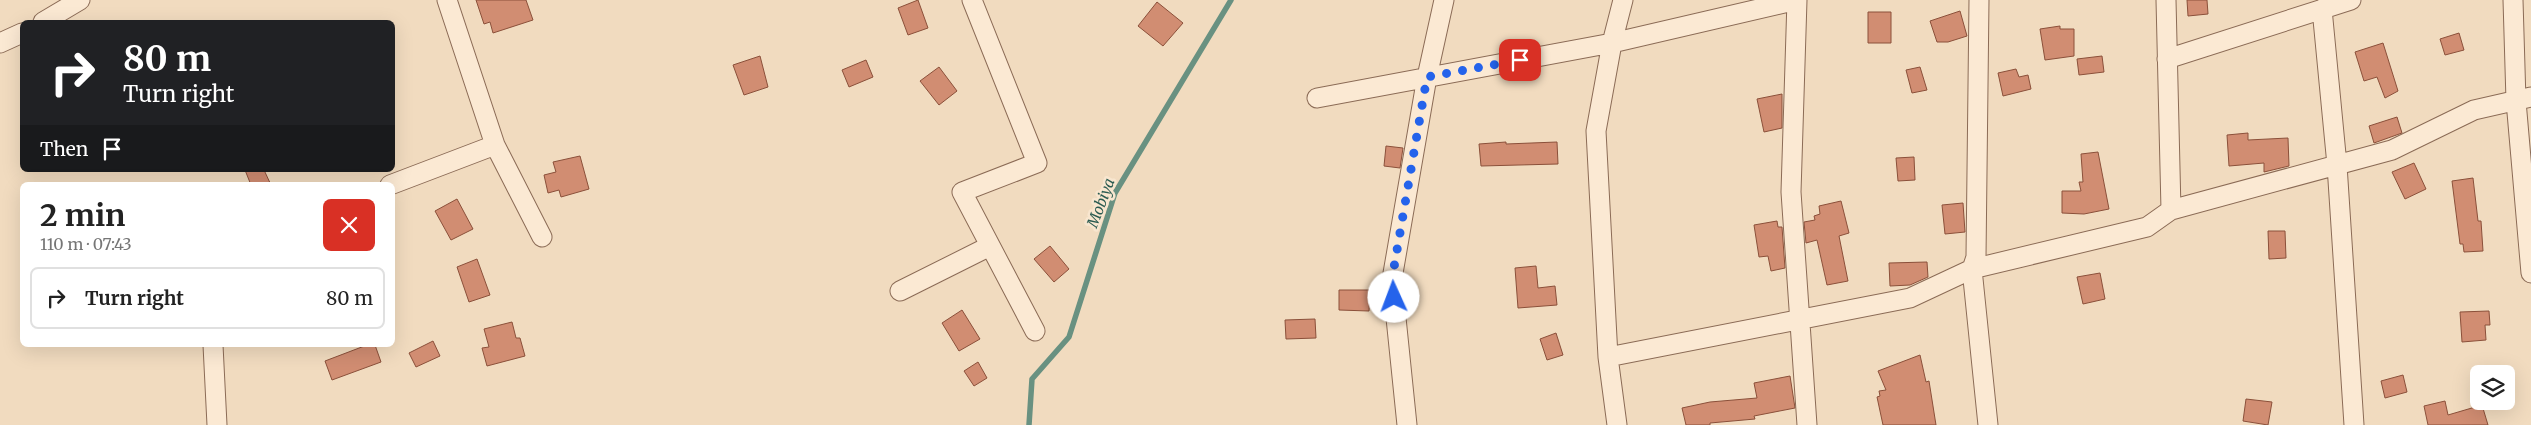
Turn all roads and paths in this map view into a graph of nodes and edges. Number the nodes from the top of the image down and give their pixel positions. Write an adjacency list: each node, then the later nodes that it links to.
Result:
1 (80, 0): 12 (street)
2 (447, 0): 20 (street)
3 (972, 0): 25 (street)
4 (1444, 0): 17 (street)
5 (1623, 0): 15 (street)
6 (1797, 0): 15 (street); 29 (street)
7 (1979, 0): 26 (street)
8 (2166, 0): 16 (street)
9 (2351, 0): 11 (street)
10 (2513, 0): 19 (street)
11 (2322, 10): 16 (street); 21 (street)
12 (46, 20)
13 (20, 34): 14 (street)
14 (0, 43)
15 (1612, 43): 17 (street); 32 (street)
16 (2167, 59): 23 (street)
17 (1427, 77): 18 (street); 34 (street)
18 (1317, 98)
19 (2523, 99): 21 (street); 27 (street)
20 (494, 145): 22 (street); 24 (street)
21 (2337, 165): 23 (street); 38 (street)
22 (395, 183)
23 (2171, 210): 26 (street)
24 (542, 237)
25 (990, 246): 28 (street); 30 (street)
26 (1972, 269): 29 (street); 37 (street)
27 (2531, 273)
28 (900, 291)
29 (1801, 319): 32 (street); 36 (street)
30 (1036, 331)
31 (212, 347): 33 (street)
32 (1608, 357): 35 (street)
33 (217, 425)
34 (1407, 425)
35 (1617, 425)
36 (1807, 425)
37 (1988, 425)
38 (2354, 425)

